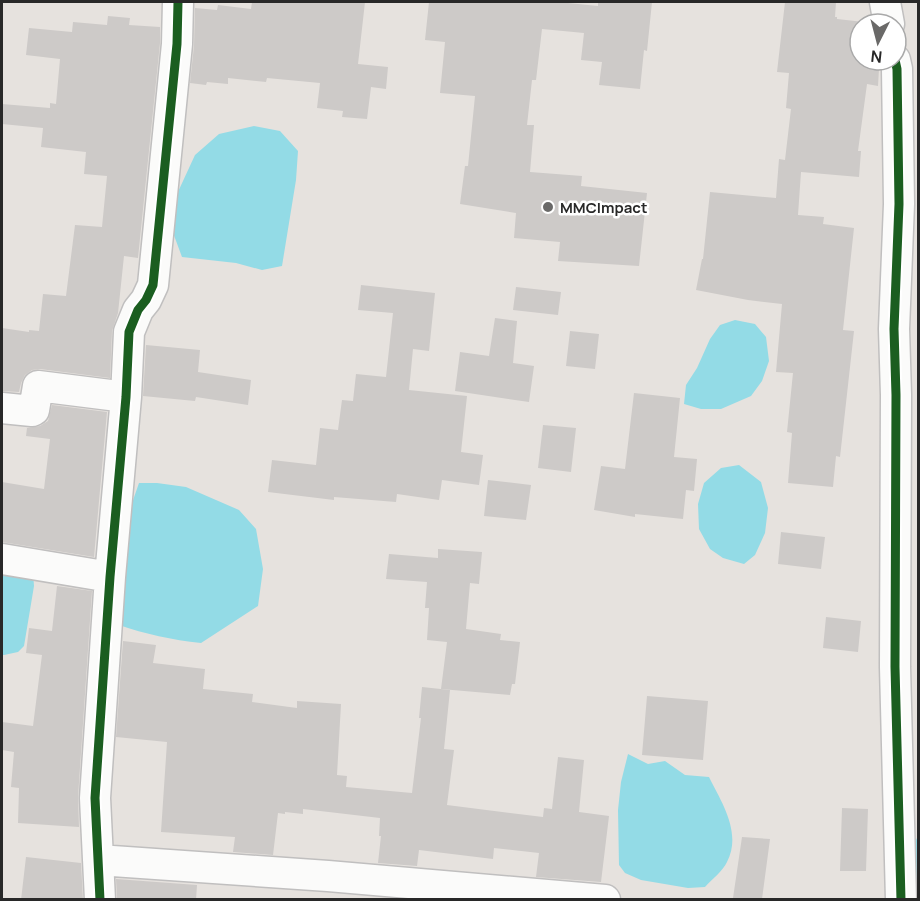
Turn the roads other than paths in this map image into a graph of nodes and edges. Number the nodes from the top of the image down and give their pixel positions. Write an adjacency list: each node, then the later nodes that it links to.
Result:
1 (178, 2): 3 (street)
2 (897, 72): 10 (street)
3 (126, 397): 4 (street); 6 (street)
4 (2, 408)
5 (2, 560): 6 (street)
6 (110, 577): 7 (street)
7 (98, 860): 8 (street); 9 (street)
8 (100, 900)
9 (604, 900)
10 (902, 900)

